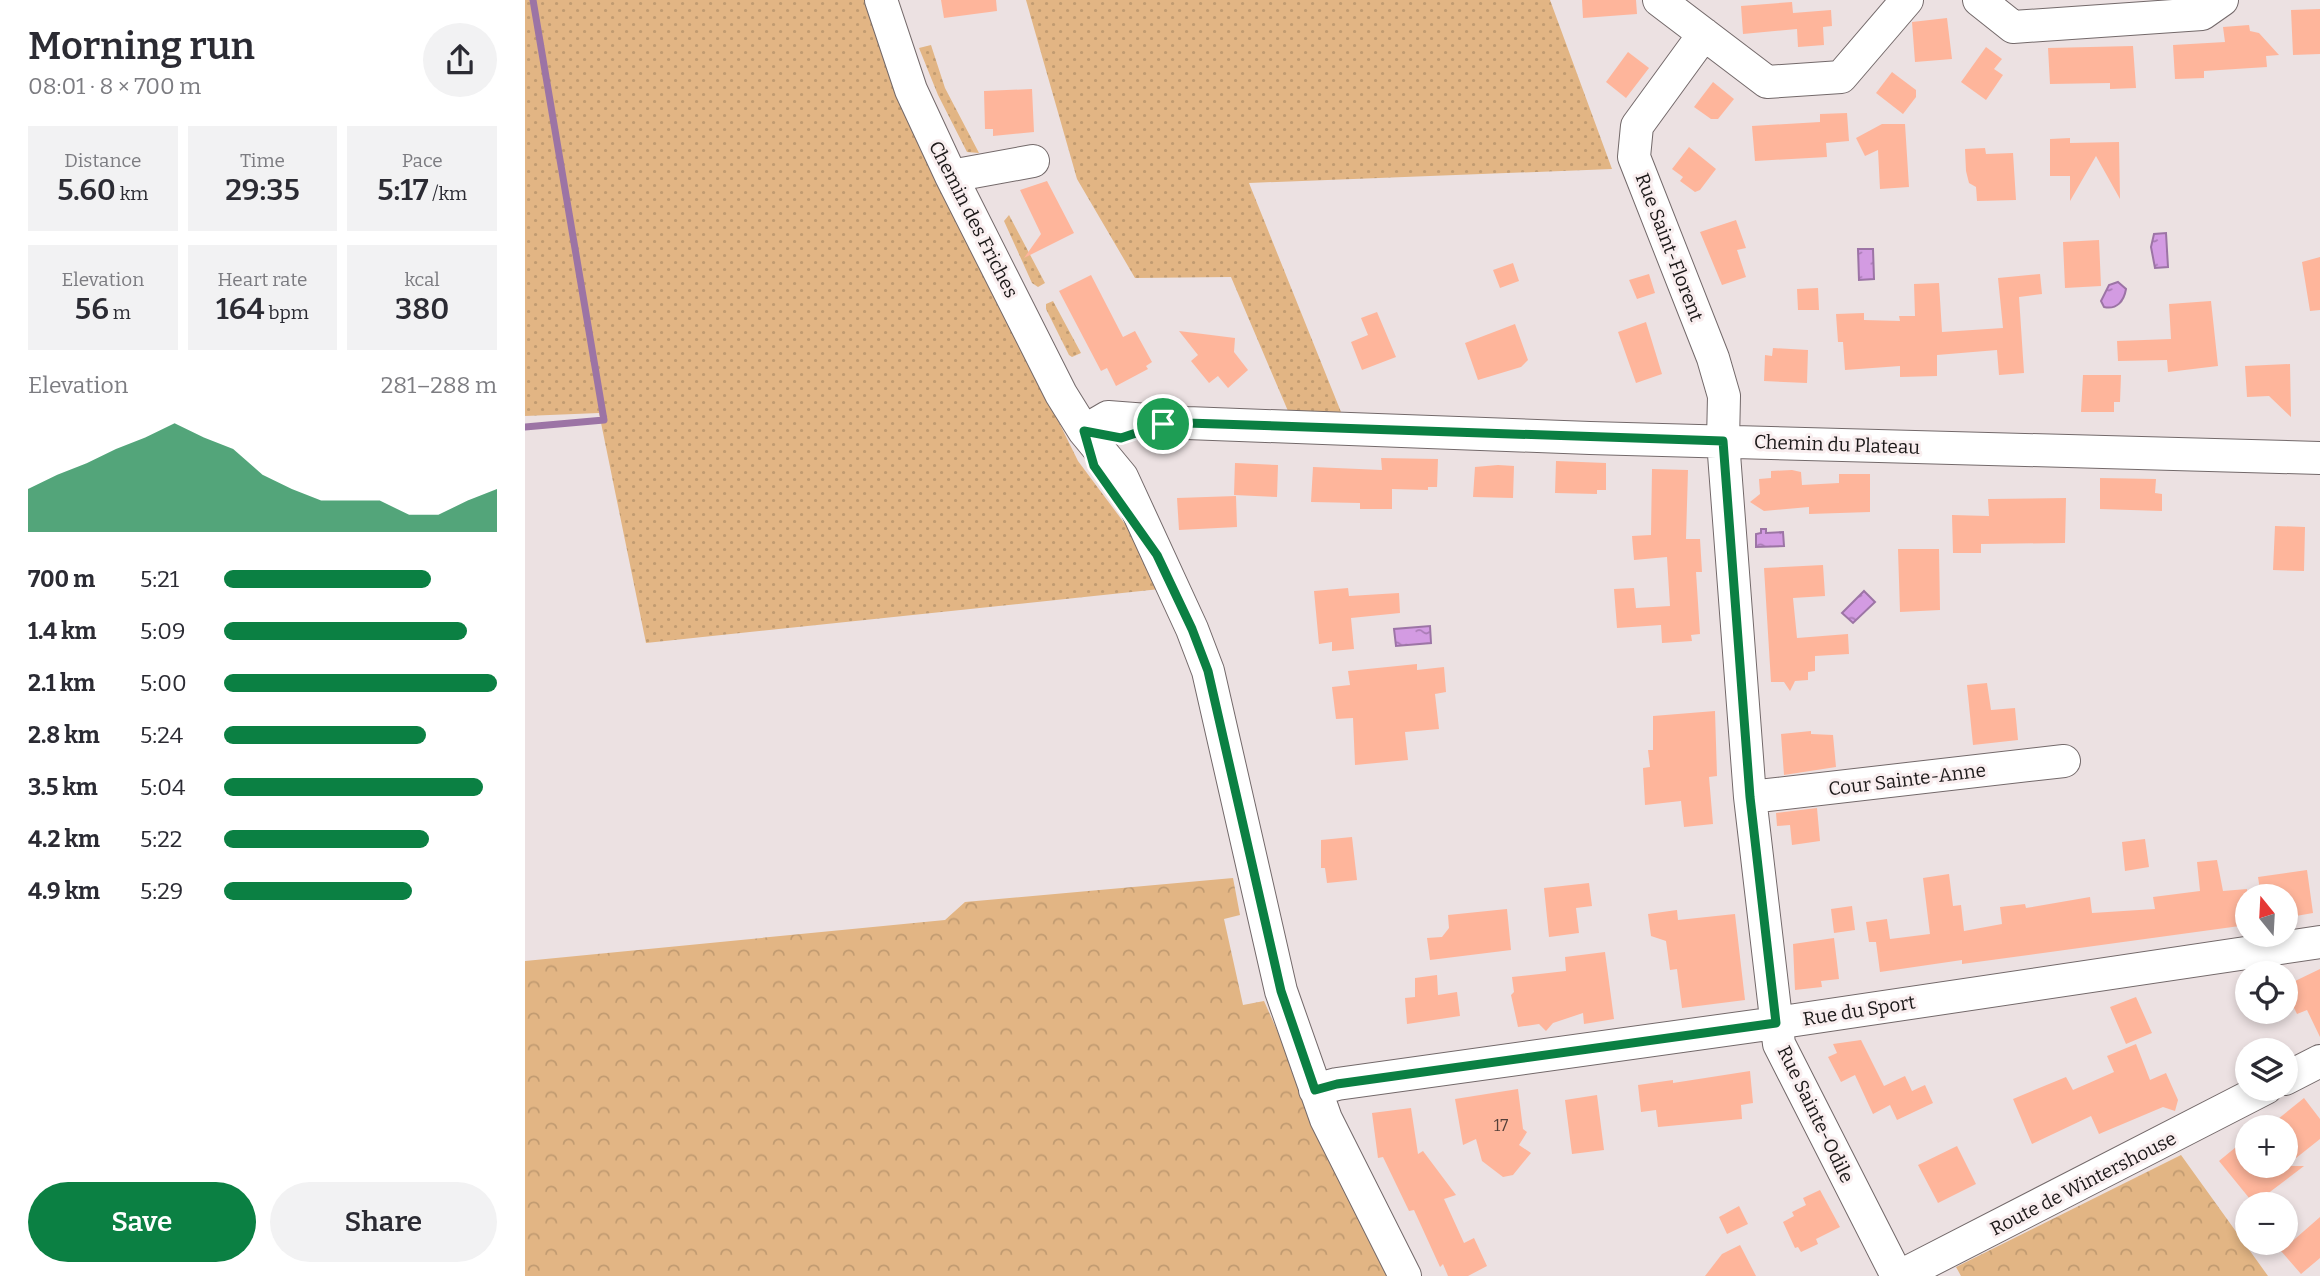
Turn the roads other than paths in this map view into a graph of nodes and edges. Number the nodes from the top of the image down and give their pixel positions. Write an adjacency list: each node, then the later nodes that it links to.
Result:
1 (881, 0): 8 (street, Chemin des Friches)
2 (1658, 0): 6 (street)
3 (1907, 0): 6 (street)
4 (1979, 0): 5 (street)
5 (2222, 0)
6 (1704, 34): 10 (street, Rue Saint-Florent)
7 (1033, 161): 8 (street)
8 (951, 176): 9 (street, Chemin des Friches)
9 (1084, 431): 10 (street, Chemin du Plateau); 18 (street, Chemin des Friches)
10 (1723, 441): 11 (street, Chemin du Plateau); 13 (street, Rue Sainte-Odile)
11 (2320, 458)
12 (2064, 761): 13 (street, Cour Sainte-Anne)
13 (1750, 797): 15 (street, Rue Sainte-Odile)
14 (2320, 942): 15 (street, Rue du Sport)
15 (1776, 1023): 18 (street, Rue du Sport); 21 (street, Rue Sainte-Odile)
16 (2320, 1061): 17 (street)
17 (2298, 1072)
18 (1315, 1090): 20 (street, Chemin des Friches)
19 (2241, 1101): 21 (street, Route de Wintershouse)
20 (1405, 1276)
21 (1898, 1276)

